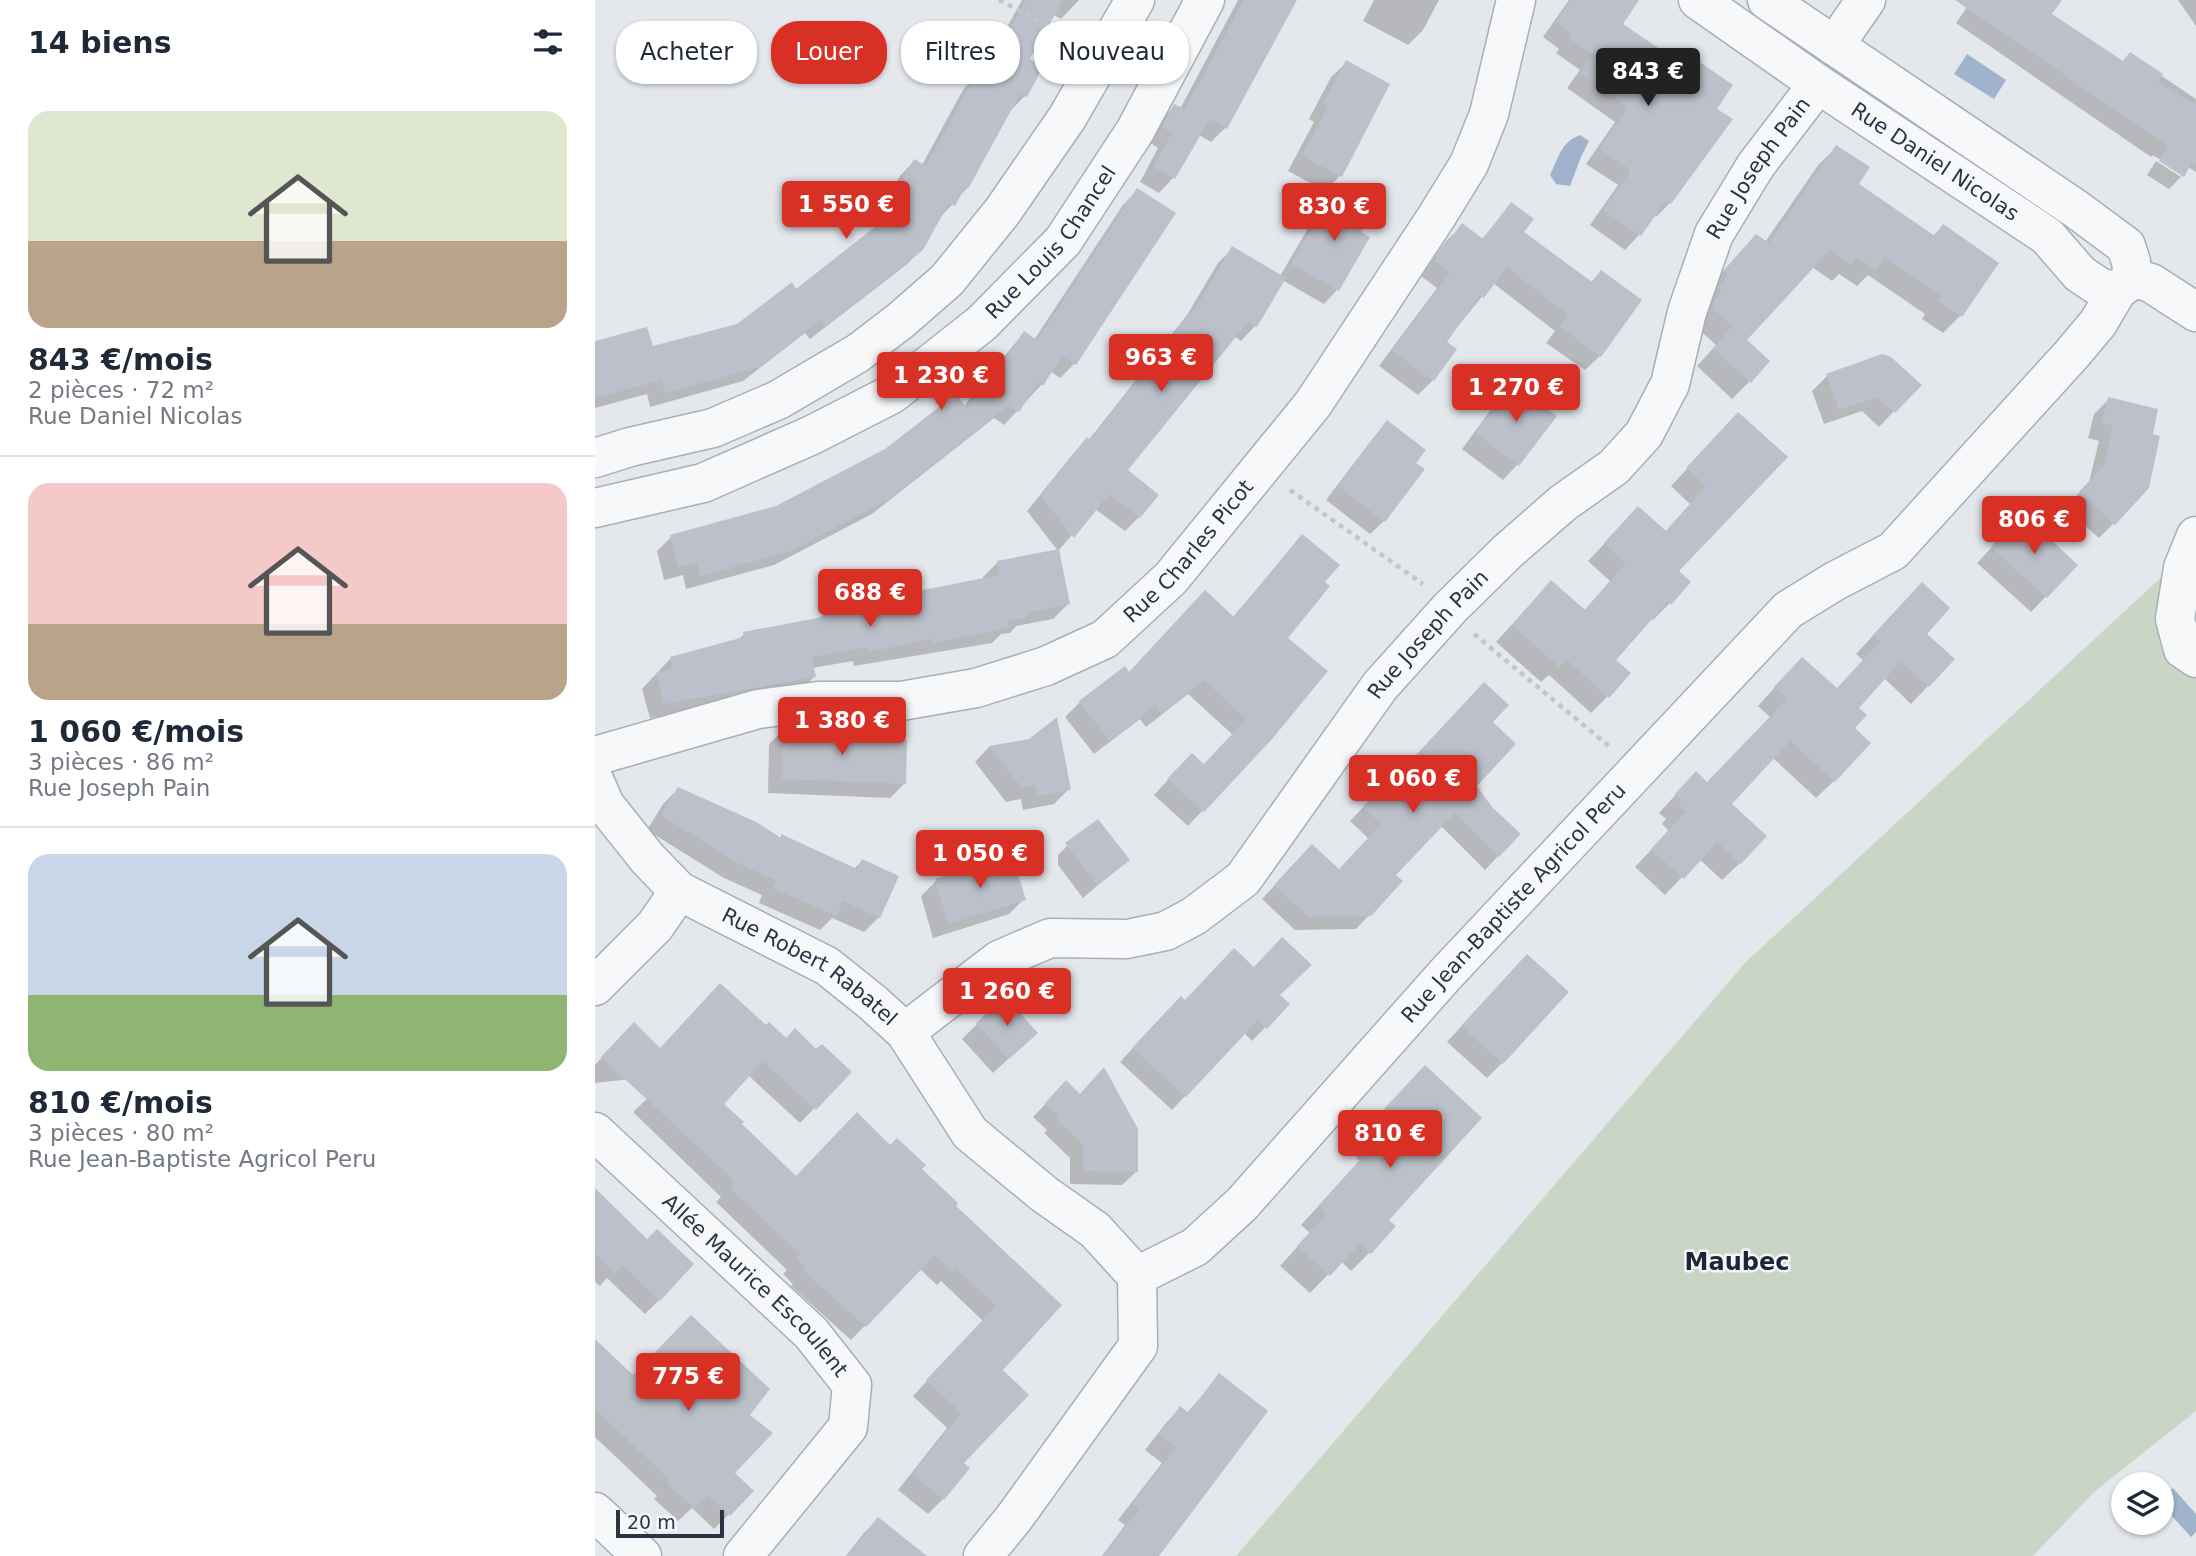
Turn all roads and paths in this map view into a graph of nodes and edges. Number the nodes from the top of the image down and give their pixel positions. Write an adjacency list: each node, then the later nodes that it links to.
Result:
1 (999, 0): 8 (path)
2 (1135, 0): 9 (street)
3 (1205, 0): 16 (street, Rue Louis Chancel)
4 (1516, 0): 19 (street, Rue Charles Picot)
5 (1698, 0): 12 (street, Rue Daniel Nicolas)
6 (1767, 0): 10 (street)
7 (1866, 0): 10 (street)
8 (1040, 21)
9 (1123, 21)
10 (1834, 46): 13 (street)
11 (1087, 84): 15 (street)
12 (1818, 84): 13 (street, Rue Daniel Nicolas); 23 (street, Rue Joseph Pain)
13 (2125, 285): 14 (street); 25 (street, Rue Jean-Baptiste Agricol Peru)
14 (2196, 312)
15 (595, 458)
16 (595, 508)
17 (2196, 536): 18 (street)
18 (2196, 657)
19 (595, 756)
20 (595, 782): 21 (street, Rue Robert Rabatel)
21 (679, 891): 22 (street); 23 (street, Rue Robert Rabatel)
22 (595, 986)
23 (905, 1032): 25 (street, Rue Robert Rabatel)
24 (595, 1132): 28 (street, Allée Maurice Escoulent)
25 (1137, 1276): 29 (street)
26 (595, 1512): 27 (street)
27 (642, 1556)
28 (743, 1556)
29 (983, 1556)

